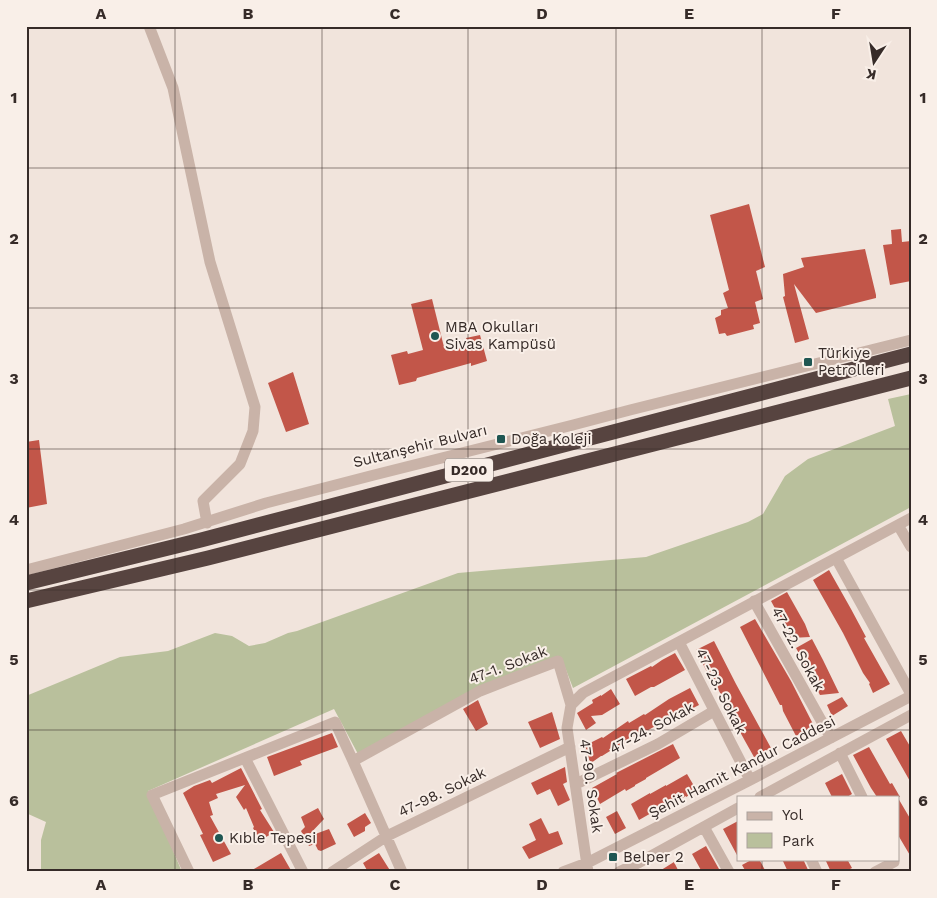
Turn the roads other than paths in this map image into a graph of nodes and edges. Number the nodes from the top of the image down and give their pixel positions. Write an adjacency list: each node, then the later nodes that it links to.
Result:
1 (149, 26): 6 (street)
2 (911, 340): 6 (street, Sultanşehir Bulvarı)
3 (911, 354): 11 (highway, D200)
4 (911, 378): 12 (highway, D200)
5 (911, 518): 7 (street)
6 (207, 523): 10 (street, Sultanşehir Bulvarı)
7 (898, 525): 8 (street); 9 (street)
8 (911, 547)
9 (836, 558): 13 (street); 15 (street)
10 (26, 570)
11 (26, 583)
12 (26, 600)
13 (754, 601): 14 (street); 19 (street, 47-22. Sokak)
14 (679, 642): 16 (street); 17 (street, 47-23. Sokak)
15 (911, 695): 19 (street, Şehit Hamit Kandur Caddesi)
16 (571, 705): 20 (street, 47-90. Sokak); 23 (street, 47-1. Sokak)
17 (714, 711): 24 (street, 47-23. Sokak); 25 (street, 47-24. Sokak)
18 (911, 715): 21 (street)
19 (831, 738): 24 (street, Şehit Hamit Kandur Caddesi)
20 (570, 748): 25 (street, 47-90. Sokak); 30 (street, 47-98. Sokak)
21 (840, 753): 26 (street); 27 (street)
22 (245, 758): 23 (street); 35 (street); 36 (street)
23 (353, 761): 30 (street)
24 (750, 780): 33 (street, Şehit Hamit Kandur Caddesi)
25 (576, 784): 33 (street, 47-90. Sokak)
26 (776, 793)
27 (862, 796)
28 (737, 809): 29 (street)
29 (704, 827): 34 (street); 41 (street)
30 (387, 836): 37 (street, 47-98. Sokak); 38 (street)
31 (811, 860): 42 (street)
32 (896, 864): 43 (street)
33 (587, 867): 39 (street, Şehit Hamit Kandur Caddesi)
34 (642, 867): 40 (street)
35 (189, 872)
36 (303, 872)
37 (332, 872)
38 (402, 872)
39 (563, 872)
40 (619, 872)
41 (729, 872)
42 (817, 872)
43 (875, 872)

